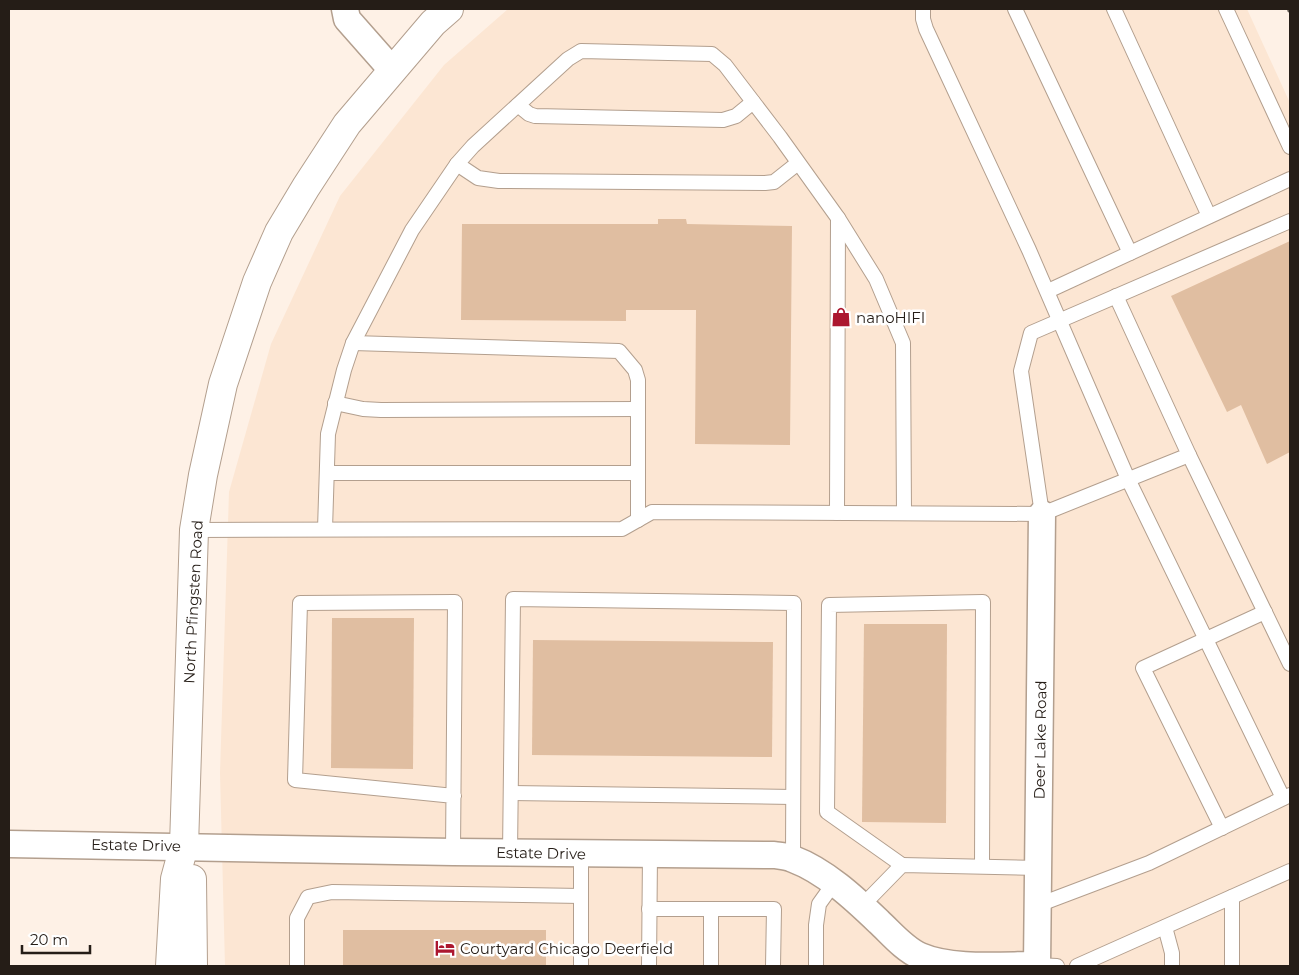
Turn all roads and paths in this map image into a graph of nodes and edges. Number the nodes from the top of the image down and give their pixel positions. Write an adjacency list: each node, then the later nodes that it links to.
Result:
1 (345, 9): 7 (street)
2 (449, 9): 7 (street, North Pfingsten Road)
3 (923, 9): 18 (lane)
4 (1016, 9): 17 (lane)
5 (1114, 9): 14 (lane)
6 (1226, 9): 10 (lane)
7 (392, 70): 33 (street, North Pfingsten Road)
8 (753, 102): 9 (lane); 9 (lane); 11 (lane)
9 (518, 105): 12 (lane)
10 (1290, 147)
11 (798, 163): 12 (lane); 15 (lane)
12 (457, 164): 21 (lane)
13 (1290, 179): 14 (lane)
14 (1209, 216): 17 (lane)
15 (838, 218): 28 (lane); 29 (lane)
16 (1290, 221): 19 (lane)
17 (1130, 253): 18 (lane)
18 (1048, 291): 20 (lane)
19 (1116, 296): 20 (lane); 24 (lane)
20 (1060, 320): 27 (lane); 30 (lane)
21 (353, 344): 22 (lane); 23 (lane)
22 (335, 404): 23 (lane); 25 (lane)
23 (638, 410): 26 (lane)
24 (1188, 455): 27 (lane); 34 (lane)
25 (327, 473): 26 (lane); 32 (lane)
26 (638, 473): 31 (lane)
27 (1128, 479): 30 (lane); 35 (lane)
28 (837, 513): 29 (lane); 31 (lane)
29 (904, 513): 30 (lane)
30 (1042, 514): 51 (street, Deer Lake Road)
31 (638, 520): 32 (lane)
32 (325, 529): 33 (lane)
33 (194, 530): 43 (street, North Pfingsten Road)
34 (1265, 612): 35 (lane); 36 (lane)
35 (1206, 639): 40 (lane); 41 (lane)
36 (1290, 664)
37 (511, 793): 39 (lane); 39 (lane); 45 (lane)
38 (454, 796): 38 (lane); 44 (lane)
39 (793, 797): 48 (lane)
40 (1286, 797): 41 (lane)
41 (1222, 828): 56 (lane)
42 (9, 844): 43 (street, Estate Drive)
43 (184, 846): 44 (street, Estate Drive); 62 (street, North Pfingsten Road); 63 (street, North Pfingsten Road)
44 (453, 852): 45 (street, Estate Drive)
45 (510, 853): 46 (street, Estate Drive)
46 (581, 854): 47 (street, Estate Drive); 54 (lane)
47 (650, 854): 48 (street, Estate Drive); 58 (lane)
48 (793, 858): 53 (street, Estate Drive)
49 (902, 865): 50 (lane); 50 (lane); 57 (lane)
50 (982, 866): 51 (lane)
51 (1038, 868): 56 (street, Deer Lake Road)
52 (1290, 871): 55 (lane)
53 (834, 883): 57 (street, Estate Drive); 69 (lane)
54 (581, 896): 64 (lane); 65 (lane)
55 (1232, 897): 60 (lane); 73 (lane)
56 (1038, 905): 70 (street, Deer Lake Road)
57 (862, 906): 70 (street, Estate Drive)
58 (649, 909): 59 (lane); 66 (lane)
59 (711, 909): 67 (lane); 68 (lane)
60 (1165, 927): 61 (lane); 72 (lane)
61 (1105, 960): 71 (lane)
62 (170, 966)
63 (193, 966)
64 (297, 966)
65 (581, 966)
66 (649, 966)
67 (711, 966)
68 (773, 966)
69 (816, 966)
70 (1044, 966)
71 (1077, 966)
72 (1172, 966)
73 (1232, 966)

